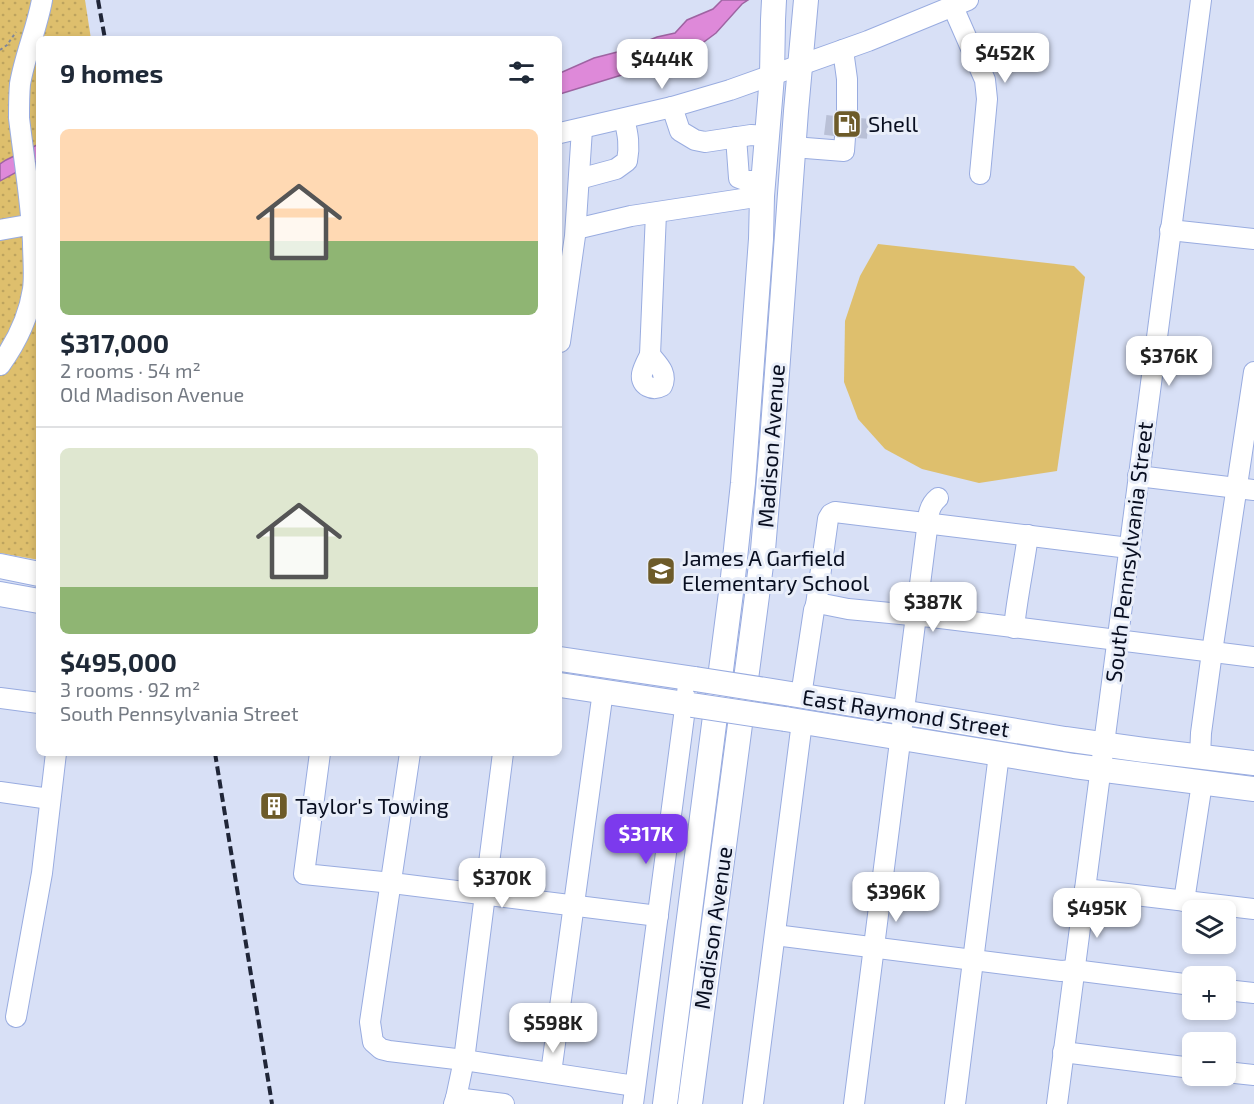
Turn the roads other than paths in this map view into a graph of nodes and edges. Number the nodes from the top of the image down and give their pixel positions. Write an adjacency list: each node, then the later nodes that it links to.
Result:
1 (42, 0): 22 (street)
2 (1201, 0): 25 (street, South Pennsylvania Street)
3 (806, 2): 7 (main road, Madison Avenue)
4 (961, 3): 6 (street); 18 (street)
5 (774, 10): 8 (main road, Madison Avenue)
6 (843, 50): 7 (street); 10 (street)
7 (799, 66): 8 (street); 17 (main road, Madison Avenue)
8 (772, 76): 9 (street); 14 (main road, Madison Avenue)
9 (672, 107): 11 (street); 15 (street)
10 (848, 109)
11 (624, 119): 12 (street); 19 (street)
12 (582, 129): 13 (street); 19 (street)
13 (562, 134)
14 (768, 135): 15 (street); 20 (main road, Madison Avenue)
15 (736, 137): 20 (street)
16 (845, 140): 17 (street)
17 (793, 147): 98 (main road, Madison Avenue)
18 (980, 174)
19 (579, 180): 23 (street)
20 (763, 188): 21 (street); 97 (main road, Madison Avenue)
21 (656, 213): 23 (street); 28 (street)
22 (35, 223): 24 (street); 29 (street)
23 (576, 229): 27 (street)
24 (0, 230)
25 (1170, 230): 26 (street); 31 (street, South Pennsylvania Street)
26 (1254, 239)
27 (562, 329)
28 (650, 355)
29 (0, 365)
30 (1254, 372): 32 (street)
31 (1138, 476): 32 (street); 36 (street, South Pennsylvania Street)
32 (1245, 488): 45 (street)
33 (938, 498): 34 (street)
34 (927, 524): 35 (street); 41 (street); 42 (street)
35 (1028, 535): 36 (street); 43 (street)
36 (1129, 548): 44 (street, South Pennsylvania Street)
37 (0, 566): 38 (main road)
38 (36, 573)
39 (0, 594): 40 (main road)
40 (36, 600)
41 (816, 605): 42 (street); 51 (street)
42 (916, 616): 43 (street); 55 (street)
43 (1014, 628): 44 (street)
44 (1117, 640): 45 (street); 58 (street, South Pennsylvania Street)
45 (1212, 652): 46 (street); 64 (street)
46 (1254, 657)
47 (562, 659): 48 (main road, East Raymond Street)
48 (692, 678): 51 (main road, East Raymond Street, bridge); 54 (street)
49 (562, 685): 50 (main road, East Raymond Street)
50 (603, 691): 54 (main road, East Raymond Street); 76 (street)
51 (796, 695): 55 (main road, East Raymond Street)
52 (0, 698): 53 (street)
53 (36, 703)
54 (689, 704): 56 (main road, East Raymond Street, bridge); 79 (street)
55 (904, 712): 57 (street); 58 (main road, East Raymond Street)
56 (794, 720): 57 (main road, East Raymond Street); 80 (street)
57 (901, 738): 59 (main road, East Raymond Street); 81 (street)
58 (1104, 744): 64 (main road, East Raymond Street); 66 (street, South Pennsylvania Street)
59 (999, 754): 66 (main road, East Raymond Street); 82 (street)
60 (56, 756): 70 (street)
61 (321, 756): 71 (street)
62 (410, 756): 71 (street)
63 (503, 756): 73 (street)
64 (1200, 757): 65 (main road, East Raymond Street)
65 (1254, 763)
66 (1100, 770): 67 (main road, East Raymond Street); 72 (street, South Pennsylvania Street)
67 (1202, 783): 68 (main road, East Raymond Street); 74 (street)
68 (1254, 789)
69 (0, 792): 70 (street)
70 (50, 799): 87 (street)
71 (392, 883): 73 (street); 89 (street)
72 (1085, 889): 75 (street); 83 (street, South Pennsylvania Street)
73 (485, 895): 76 (street); 89 (street)
74 (1184, 900)
75 (1182, 901)
76 (574, 906): 79 (street); 91 (street)
77 (1236, 907): 78 (street)
78 (1254, 909)
79 (658, 916): 94 (street)
80 (775, 935): 81 (street); 99 (street)
81 (874, 948): 82 (street); 100 (street)
82 (972, 960): 83 (street); 101 (street)
83 (1074, 970): 84 (street); 88 (street, South Pennsylvania Street)
84 (1182, 984)
85 (1236, 991): 86 (street)
86 (1254, 993)
87 (16, 1017)
88 (1063, 1052): 90 (street); 102 (street, South Pennsylvania Street)
89 (464, 1060): 91 (street); 95 (street)
90 (1182, 1067)
91 (551, 1073): 94 (street)
92 (1236, 1073): 93 (street)
93 (1254, 1075)
94 (634, 1095)
95 (455, 1101): 96 (street)
96 (504, 1104)
97 (665, 1104)
98 (690, 1104)
99 (753, 1104)
100 (854, 1104)
101 (955, 1104)
102 (1057, 1104)

